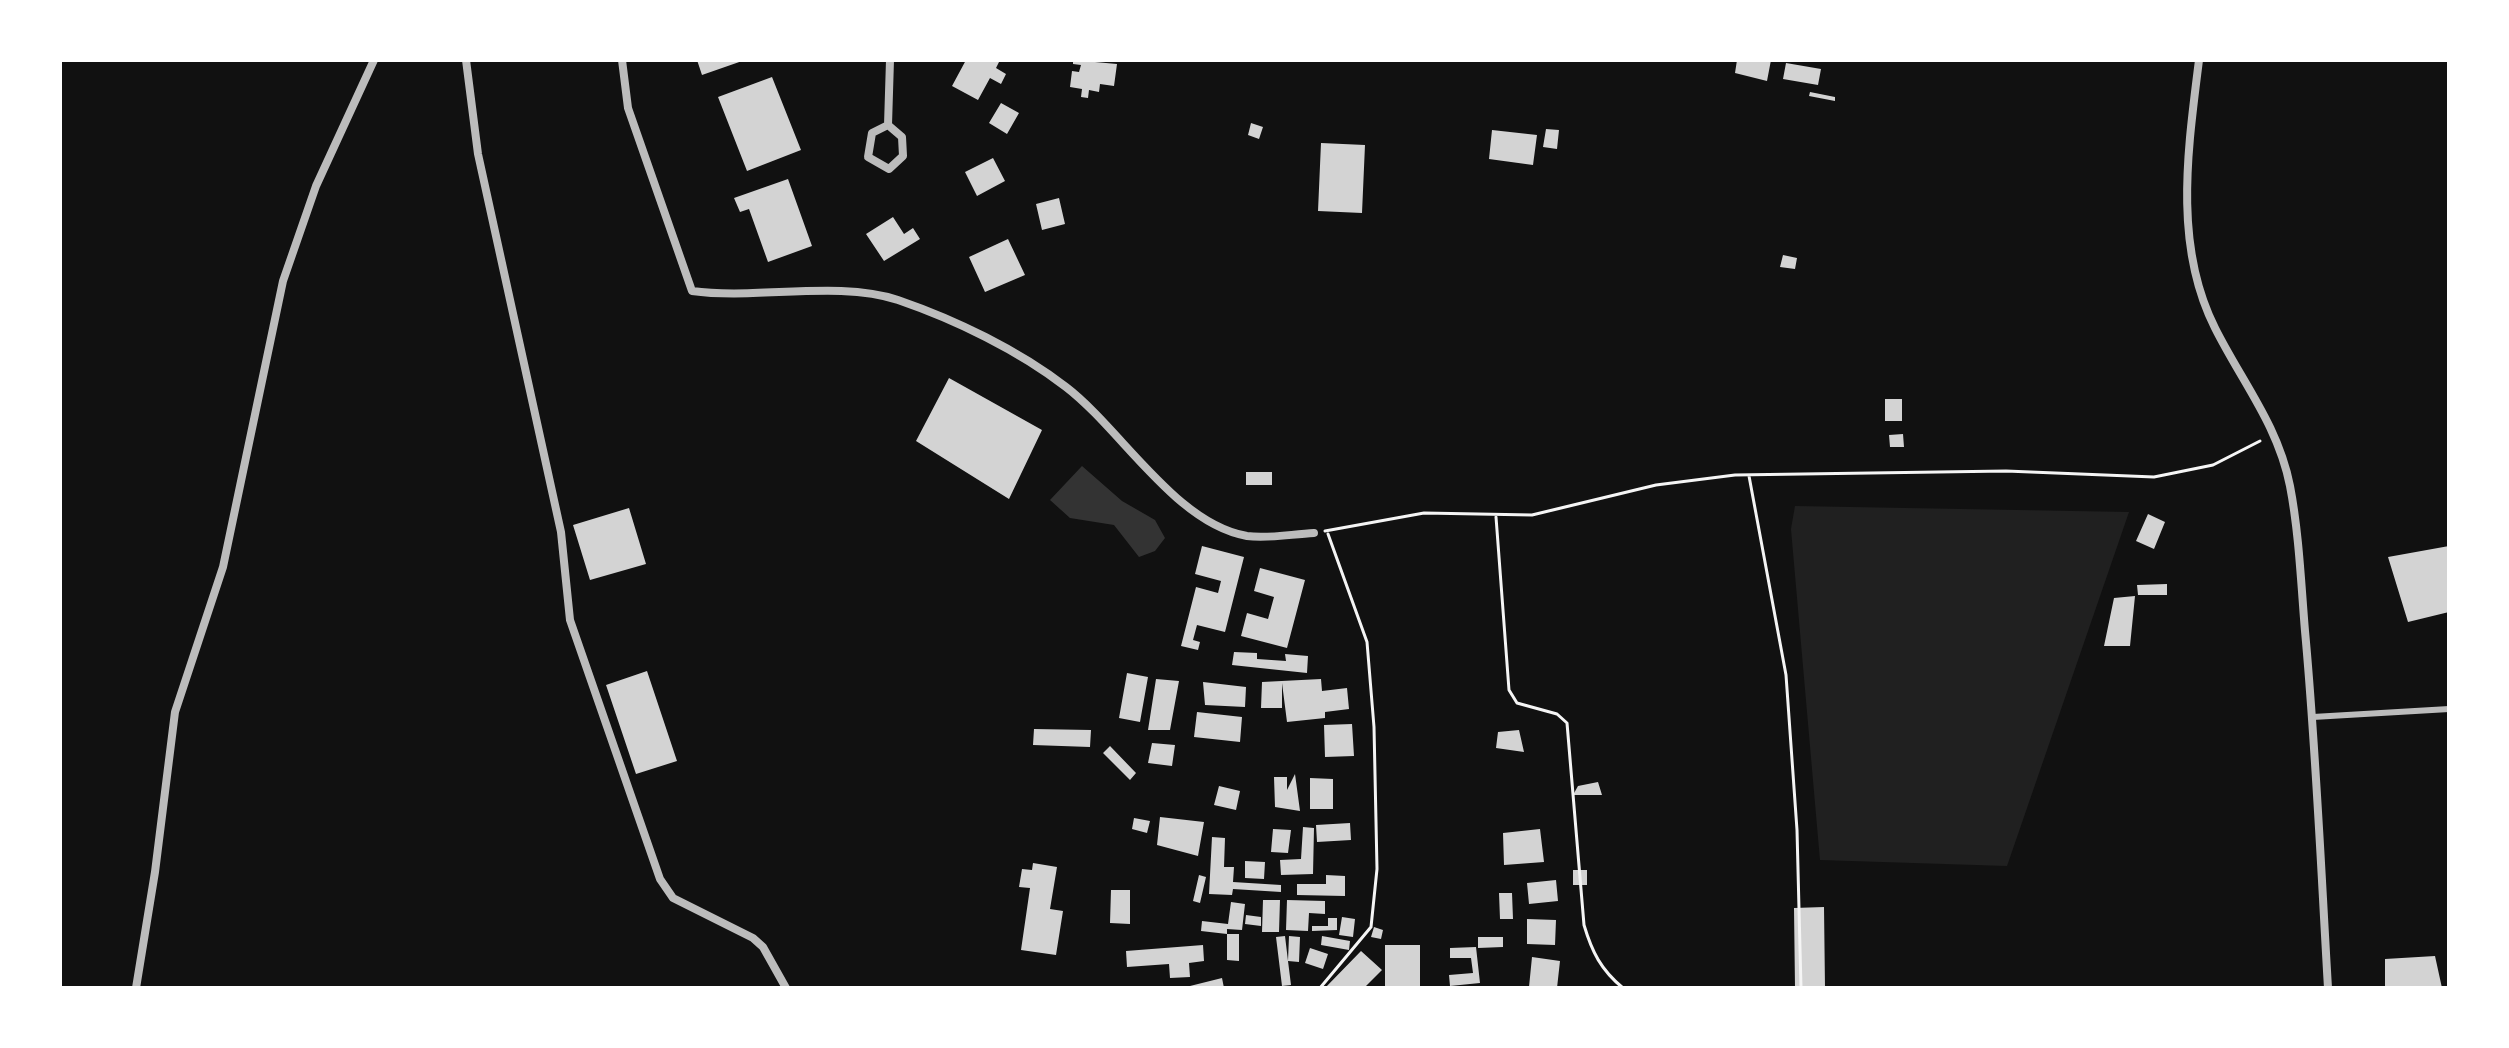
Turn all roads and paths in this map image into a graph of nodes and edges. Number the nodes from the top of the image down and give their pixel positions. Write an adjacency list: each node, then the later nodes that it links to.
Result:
1 (374, 60): 14 (street)
2 (466, 60): 15 (street)
3 (623, 60): 11 (street)
4 (890, 60): 6 (street)
5 (2199, 60): 7 (street)
6 (888, 125): 6 (street)
7 (2274, 434): 8 (path); 13 (street)
8 (1749, 475): 9 (path); 18 (path)
9 (1496, 517): 10 (path); 17 (path)
10 (1327, 531): 11 (path); 16 (path)
11 (1314, 533)
12 (2449, 709): 13 (lane)
13 (2313, 717): 19 (street)
14 (136, 988)
15 (786, 988)
16 (1320, 988)
17 (1623, 988)
18 (1801, 988)
19 (2328, 988)

